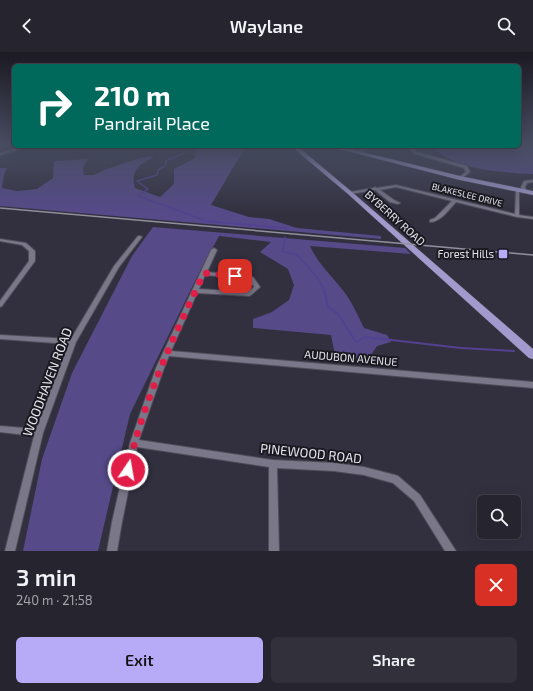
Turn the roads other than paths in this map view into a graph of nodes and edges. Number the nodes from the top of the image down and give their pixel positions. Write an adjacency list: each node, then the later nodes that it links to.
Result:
1 (319, 167): 9 (main road, BYBERRY ROAD)
2 (418, 167): 4 (main road)
3 (466, 167): 4 (street)
4 (460, 178): 7 (main road)
5 (533, 181): 7 (street)
6 (375, 188): 9 (street, BLAKESLEE DRIVE); 10 (street, BLAKESLEE DRIVE); 11 (street)
7 (521, 191): 8 (main road); 12 (street)
8 (533, 192)
9 (350, 193): 24 (main road, BYBERRY ROAD)
10 (455, 201): 12 (street, BLAKESLEE DRIVE); 14 (street)
11 (398, 203)
12 (517, 216): 13 (street, BLAKESLEE DRIVE)
13 (533, 218)
14 (432, 221)
15 (140, 237): 22 (street, WOODHAVEN ROAD)
16 (0, 240): 20 (street)
17 (214, 250): 18 (street)
18 (204, 273): 19 (street); 19 (street)
19 (195, 291): 23 (street)
20 (0, 305)
21 (0, 336): 22 (street)
22 (73, 342): 27 (street, WOODHAVEN ROAD)
23 (167, 353): 25 (street, AUDUBON AVENUE); 28 (street)
24 (533, 355)
25 (533, 385)
26 (0, 429): 27 (street)
27 (39, 433): 30 (street, WOODHAVEN ROAD)
28 (134, 443): 29 (street, PINEWOOD ROAD); 31 (street)
29 (273, 464): 32 (street); 33 (street, PINEWOOD ROAD)
30 (10, 551)
31 (112, 551)
32 (274, 551)
33 (451, 551)

